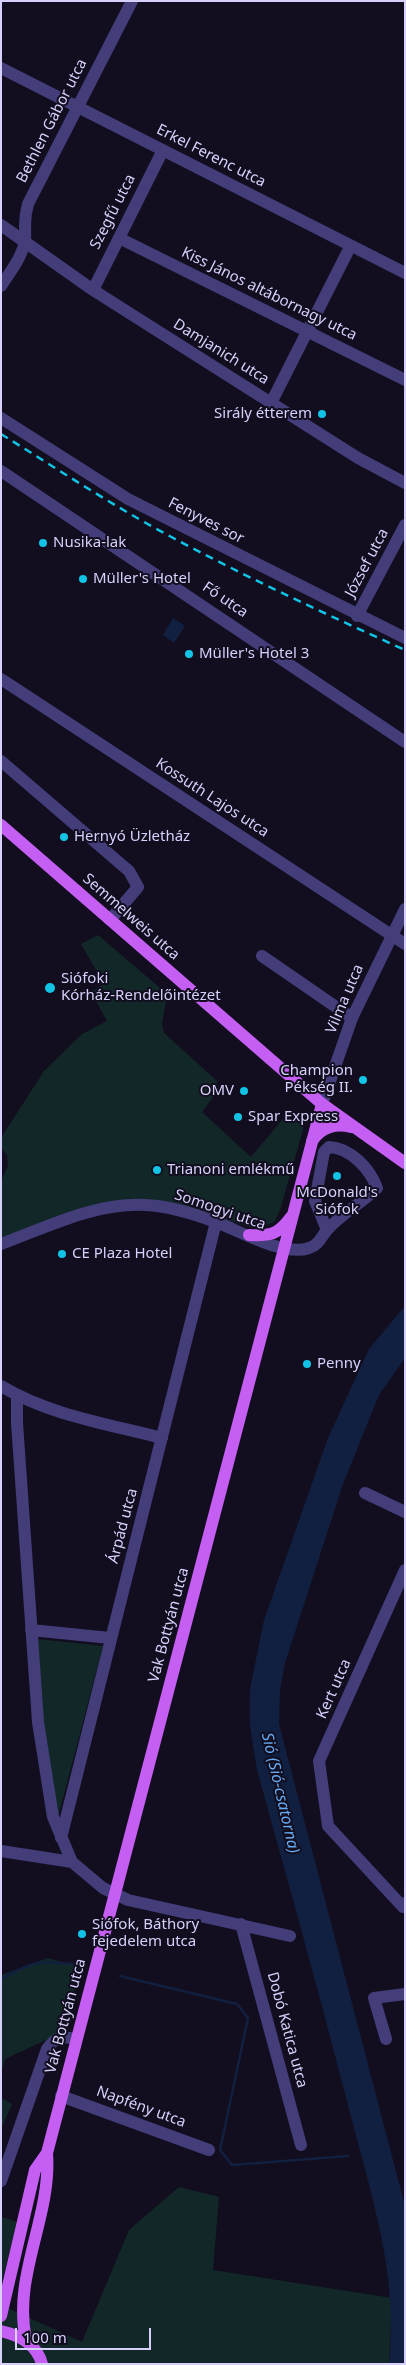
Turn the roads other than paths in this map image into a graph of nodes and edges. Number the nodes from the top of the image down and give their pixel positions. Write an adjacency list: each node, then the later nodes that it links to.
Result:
1 (132, 1): 3 (street, Bethlen Gábor utca)
2 (1, 68): 3 (street, Erkel Ferenc utca)
3 (77, 105): 4 (street, Erkel Ferenc utca); 7 (street, Bethlen Gábor utca)
4 (163, 150): 6 (street, Szegfű utca); 8 (street, Erkel Ferenc utca)
5 (1, 225): 7 (street, Damjanich utca)
6 (119, 238): 11 (street, Szegfű utca); 12 (street, Kiss János altábornagy utca)
7 (25, 241): 10 (street, Bethlen Gábor utca); 11 (street, Damjanich utca)
8 (350, 247): 9 (street, Erkel Ferenc utca); 12 (street)
9 (405, 273)
10 (1, 286)
11 (93, 290): 14 (street, Damjanich utca)
12 (308, 331): 13 (street, Kiss János altábornagy utca); 14 (street)
13 (405, 380)
14 (271, 403): 17 (street, Damjanich utca)
15 (1, 418): 19 (street, Fenyves sor)
16 (1, 471): 22 (street, Fő utca)
17 (405, 483)
18 (405, 526): 19 (street, József utca)
19 (357, 616): 20 (street, Fenyves sor)
20 (405, 638)
21 (1, 679): 27 (street, Kossuth Lajos utca)
22 (405, 742)
23 (1, 761): 26 (street)
24 (1, 825): 26 (main road, Semmelweis utca)
25 (405, 909): 27 (street, Vilma utca)
26 (110, 920): 31 (main road, Semmelweis utca)
27 (392, 936): 28 (street, Kossuth Lajos utca); 30 (street, Vilma utca)
28 (405, 944)
29 (262, 956): 30 (street)
30 (352, 1018): 31 (street, Vilma utca)
31 (322, 1104): 32 (main road, Semmelweis utca); 33 (main road, Vak Bottyán utca)
32 (354, 1127): 33 (main road); 34 (main road, Semmelweis utca)
33 (311, 1143): 35 (main road, Vak Bottyán utca)
34 (405, 1163)
35 (292, 1215): 38 (main road); 40 (main road, Vak Bottyán utca)
36 (216, 1222): 38 (street, Somogyi utca); 39 (street, Somogyi utca); 43 (street, Árpád utca)
37 (328, 1230): 37 (street, Somogyi utca); 40 (street, Somogyi utca)
38 (249, 1236): 40 (street, Somogyi utca)
39 (1, 1244)
40 (284, 1248): 52 (main road, Vak Bottyán utca)
41 (1, 1386): 42 (street)
42 (17, 1396): 43 (street); 47 (street)
43 (162, 1438): 48 (street, Árpád utca)
44 (365, 1493): 45 (street)
45 (405, 1512)
46 (405, 1570): 53 (street, Kert utca)
47 (31, 1630): 48 (street); 49 (street)
48 (110, 1638): 49 (street, Árpád utca)
49 (61, 1838): 51 (street)
50 (1, 1851): 51 (street)
51 (72, 1862): 52 (street)
52 (115, 1894): 54 (street); 57 (main road, Vak Bottyán utca)
53 (405, 1903)
54 (241, 1924): 55 (street); 60 (street, Dobó Katica utca)
55 (290, 1936)
56 (405, 1994): 58 (street)
57 (76, 2039): 59 (main road, Vak Bottyán utca); 63 (street)
58 (386, 2039)
59 (61, 2096): 61 (street, Napfény utca); 62 (main road, Vak Bottyán utca)
60 (301, 2145)
61 (209, 2150)
62 (47, 2153): 64 (main road, Vak Bottyán utca); 66 (main road, Vak Bottyán utca)
63 (1, 2181)
64 (1, 2316)
65 (1, 2330): 66 (main road)
66 (26, 2340): 67 (main road)
67 (42, 2364)

